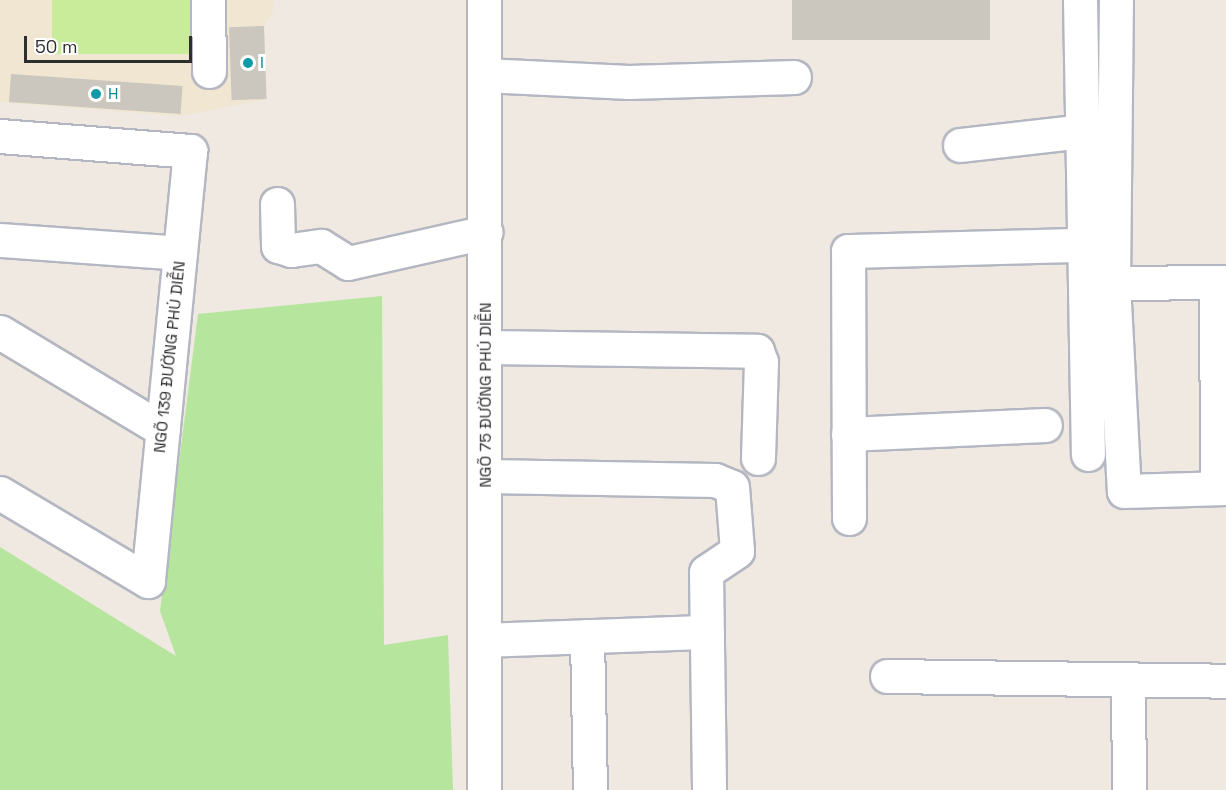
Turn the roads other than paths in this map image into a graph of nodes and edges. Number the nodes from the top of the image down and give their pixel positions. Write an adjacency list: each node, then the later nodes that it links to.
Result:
1 (208, 0): 5 (street)
2 (484, 0): 6 (street, NGÕ 75 ĐƯỜNG PHÚ DIỄN)
3 (1080, 0): 8 (street)
4 (1116, 0): 17 (street)
5 (209, 71)
6 (484, 75): 7 (street); 12 (street, NGÕ 75 ĐƯỜNG PHÚ DIỄN)
7 (794, 77)
8 (1083, 131): 10 (street); 14 (street)
9 (0, 136): 15 (street, NGÕ 139 ĐƯỜNG PHÚ DIỄN)
10 (960, 145)
11 (277, 204): 12 (street)
12 (486, 232): 19 (street, NGÕ 75 ĐƯỜNG PHÚ DIỄN)
13 (0, 240): 15 (street)
14 (1084, 245): 22 (street); 23 (street)
15 (180, 253): 21 (street, NGÕ 139 ĐƯỜNG PHÚ DIỄN)
16 (1221, 282): 17 (street); 26 (street)
17 (1113, 283): 26 (street)
18 (1, 335): 21 (street)
19 (487, 347): 24 (street); 25 (street, NGÕ 75 ĐƯỜNG PHÚ DIỄN)
20 (1045, 425): 22 (street)
21 (163, 430): 27 (street, NGÕ 139 ĐƯỜNG PHÚ DIỄN)
22 (849, 434): 28 (street)
23 (1088, 454)
24 (758, 458)
25 (486, 476): 29 (street); 31 (street, NGÕ 75 ĐƯỜNG PHÚ DIỄN)
26 (1222, 488)
27 (0, 492)
28 (849, 518)
29 (707, 632): 30 (street); 37 (street)
30 (587, 636): 31 (street); 36 (street)
31 (485, 640): 35 (street, NGÕ 75 ĐƯỜNG PHÚ DIỄN)
32 (887, 676): 33 (street)
33 (1128, 681): 34 (street); 38 (street)
34 (1226, 681)
35 (484, 790)
36 (590, 790)
37 (710, 790)
38 (1128, 790)

